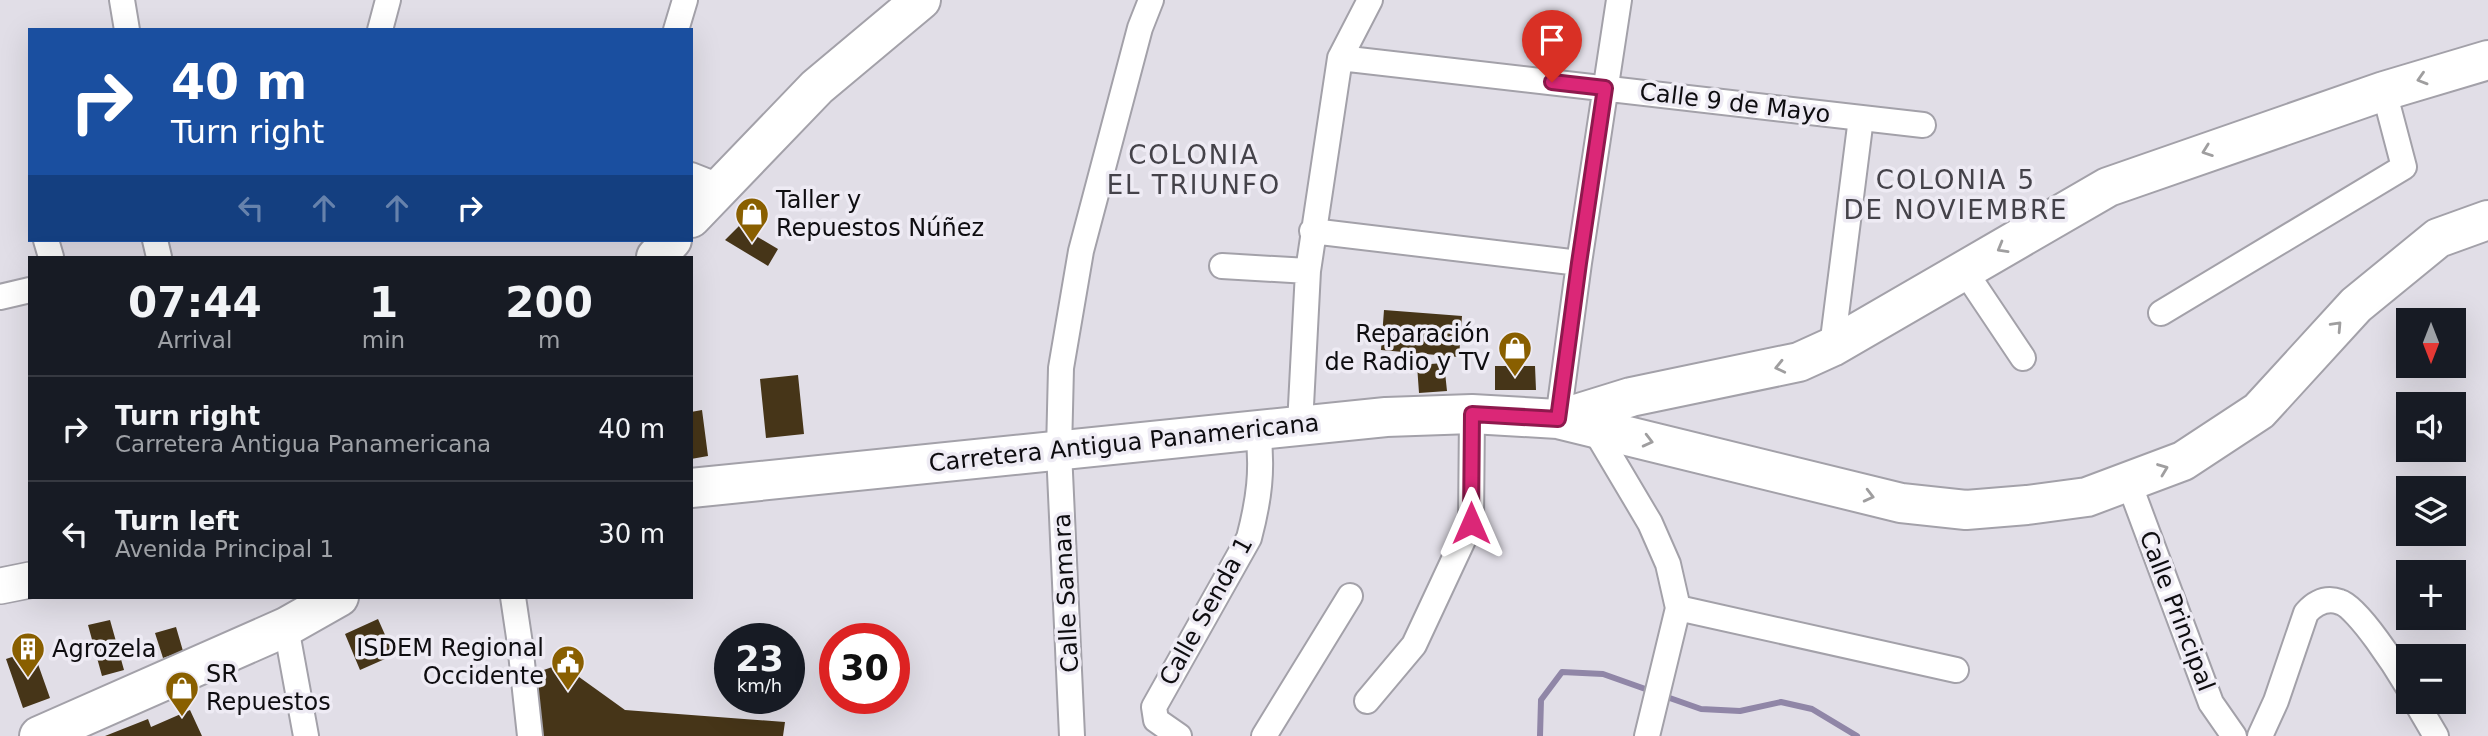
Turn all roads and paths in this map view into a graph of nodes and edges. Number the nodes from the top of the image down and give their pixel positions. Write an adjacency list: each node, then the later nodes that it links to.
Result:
1 (388, 0): 7 (street)
2 (685, 0): 8 (street)
3 (920, 0): 15 (main road)
4 (1152, 0): 34 (street, Calle Samara)
5 (1370, 0): 9 (street)
6 (1619, 0): 11 (street)
7 (381, 28)
8 (677, 28)
9 (1340, 58): 11 (street, Calle 9 de Mayo); 18 (street)
10 (2488, 60): 12 (main road, Carretera Antigua Panamericana, one-way to 12)
11 (1605, 88): 13 (street, Calle 9 de Mayo); 21 (street)
12 (2384, 91): 23 (main road, Carretera Antigua Panamericana, one-way to 23); 27 (street)
13 (1861, 118): 14 (street, Calle 9 de Mayo); 28 (street)
14 (1923, 125)
15 (705, 181): 16 (main road)
16 (693, 213)
17 (2488, 220): 35 (main road, Carretera Antigua Panamericana, one-way to 17)
18 (1312, 231): 21 (street); 24 (street)
19 (670, 242): 20 (main road)
20 (657, 256)
21 (1579, 263): 31 (street)
22 (1222, 266): 24 (street)
23 (1964, 270): 28 (main road, Carretera Antigua Panamericana); 29 (street)
24 (1308, 271): 32 (street)
25 (28, 290): 26 (street)
26 (0, 297)
27 (2161, 313)
28 (1832, 347): 31 (main road, Carretera Antigua Panamericana, one-way to 31)
29 (2023, 358)
30 (1472, 414): 31 (main road, Carretera Antigua Panamericana); 32 (main road, Carretera Antigua Panamericana); 46 (street)
31 (1575, 423): 35 (main road, Carretera Antigua Panamericana, one-way to 35); 42 (street)
32 (1300, 425): 33 (main road, Carretera Antigua Panamericana)
33 (1258, 431): 34 (main road, Carretera Antigua Panamericana); 52 (street, Calle Senda 1)
34 (1059, 451): 36 (main road, Carretera Antigua Panamericana); 51 (street, Calle Samara)
35 (2129, 482): 55 (street, Calle Principal)
36 (693, 488)
37 (28, 580): 38 (street)
38 (0, 586)
39 (1350, 596): 53 (street)
40 (335, 599): 43 (main road)
41 (513, 599): 50 (street)
42 (1678, 608): 45 (street); 54 (street)
43 (286, 627): 48 (main road); 49 (street)
44 (2396, 667): 56 (street)
45 (1956, 670)
46 (1367, 701)
47 (2423, 714): 57 (street)
48 (39, 736)
49 (306, 736)
50 (530, 736)
51 (1072, 736)
52 (1180, 736)
53 (1264, 736)
54 (1647, 736)
55 (2234, 736)
56 (2260, 736)
57 (2437, 736)

